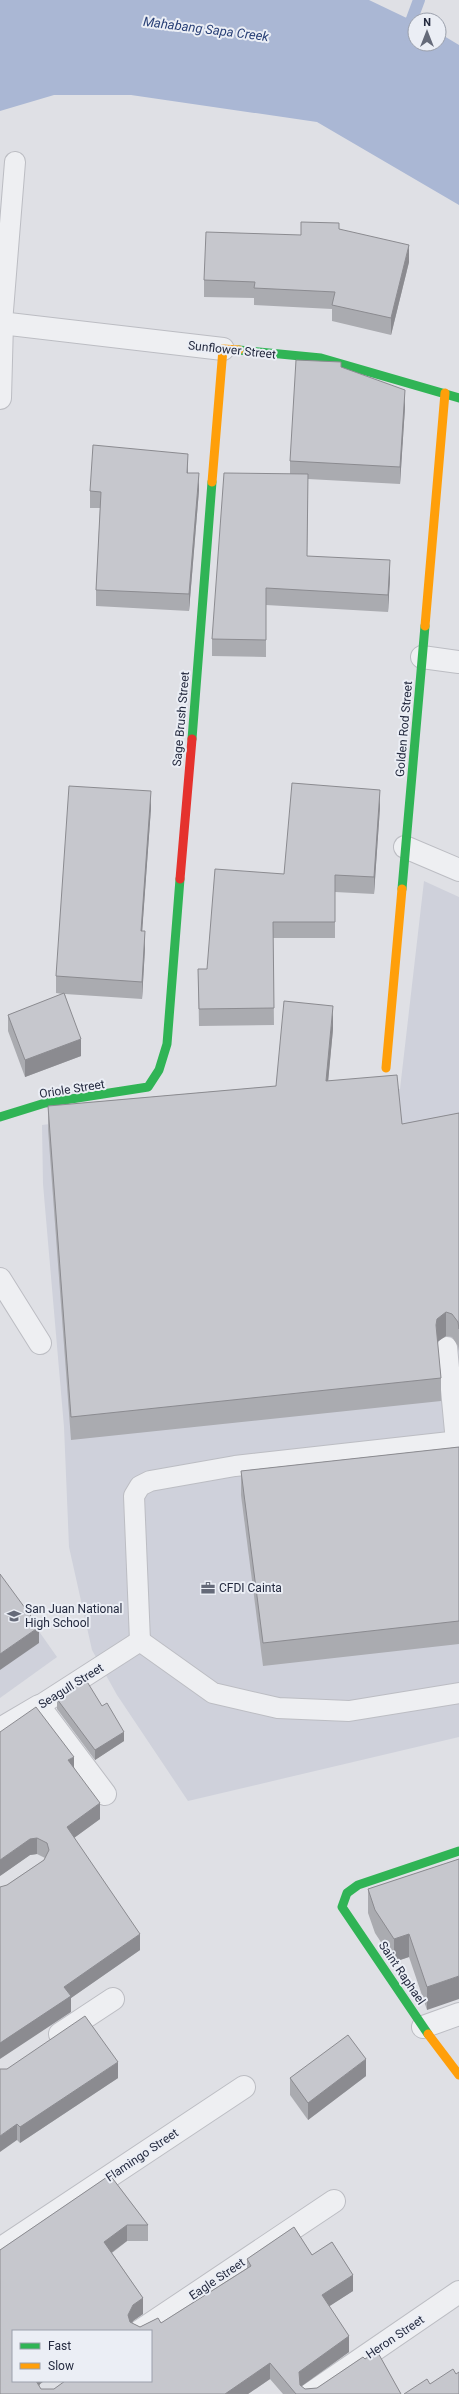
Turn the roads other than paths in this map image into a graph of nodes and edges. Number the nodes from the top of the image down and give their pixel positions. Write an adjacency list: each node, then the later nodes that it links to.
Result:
1 (15, 162): 2 (lane)
2 (1, 323): 3 (street, Sunflower Street); 5 (street)
3 (223, 349): 4 (street, Sunflower Street); 12 (street, Sage Brush Street)
4 (445, 393): 6 (street, Sunflower Street); 7 (street, Golden Rod Street)
5 (0, 398)
6 (459, 398)
7 (422, 657): 8 (street); 9 (street, Golden Rod Street)
8 (459, 662)
9 (405, 847): 10 (street); 11 (street, Golden Rod Street)
10 (459, 870)
11 (386, 1068)
12 (148, 1087): 13 (street, Oriole Street)
13 (0, 1118)
14 (0, 1280): 15 (street)
15 (40, 1343)
16 (447, 1347): 17 (lane)
17 (457, 1441): 18 (lane)
18 (140, 1641): 19 (lane); 20 (lane, Seagull Street)
19 (459, 1693)
20 (39, 1706): 21 (street, Seagull Street); 22 (street)
21 (0, 1729)
22 (105, 1794)
23 (459, 1851): 26 (street, Saint Raphael)
24 (113, 1999): 27 (street)
25 (459, 2014): 26 (street)
26 (423, 2027): 28 (street, Saint Raphael)
27 (46, 2043)
28 (459, 2076)
29 (244, 2087): 31 (street, Flamingo Street)
30 (334, 2201): 33 (street, Eagle Street)
31 (0, 2249)
32 (459, 2292): 34 (street, Heron Street)
33 (141, 2330)
34 (310, 2394)

